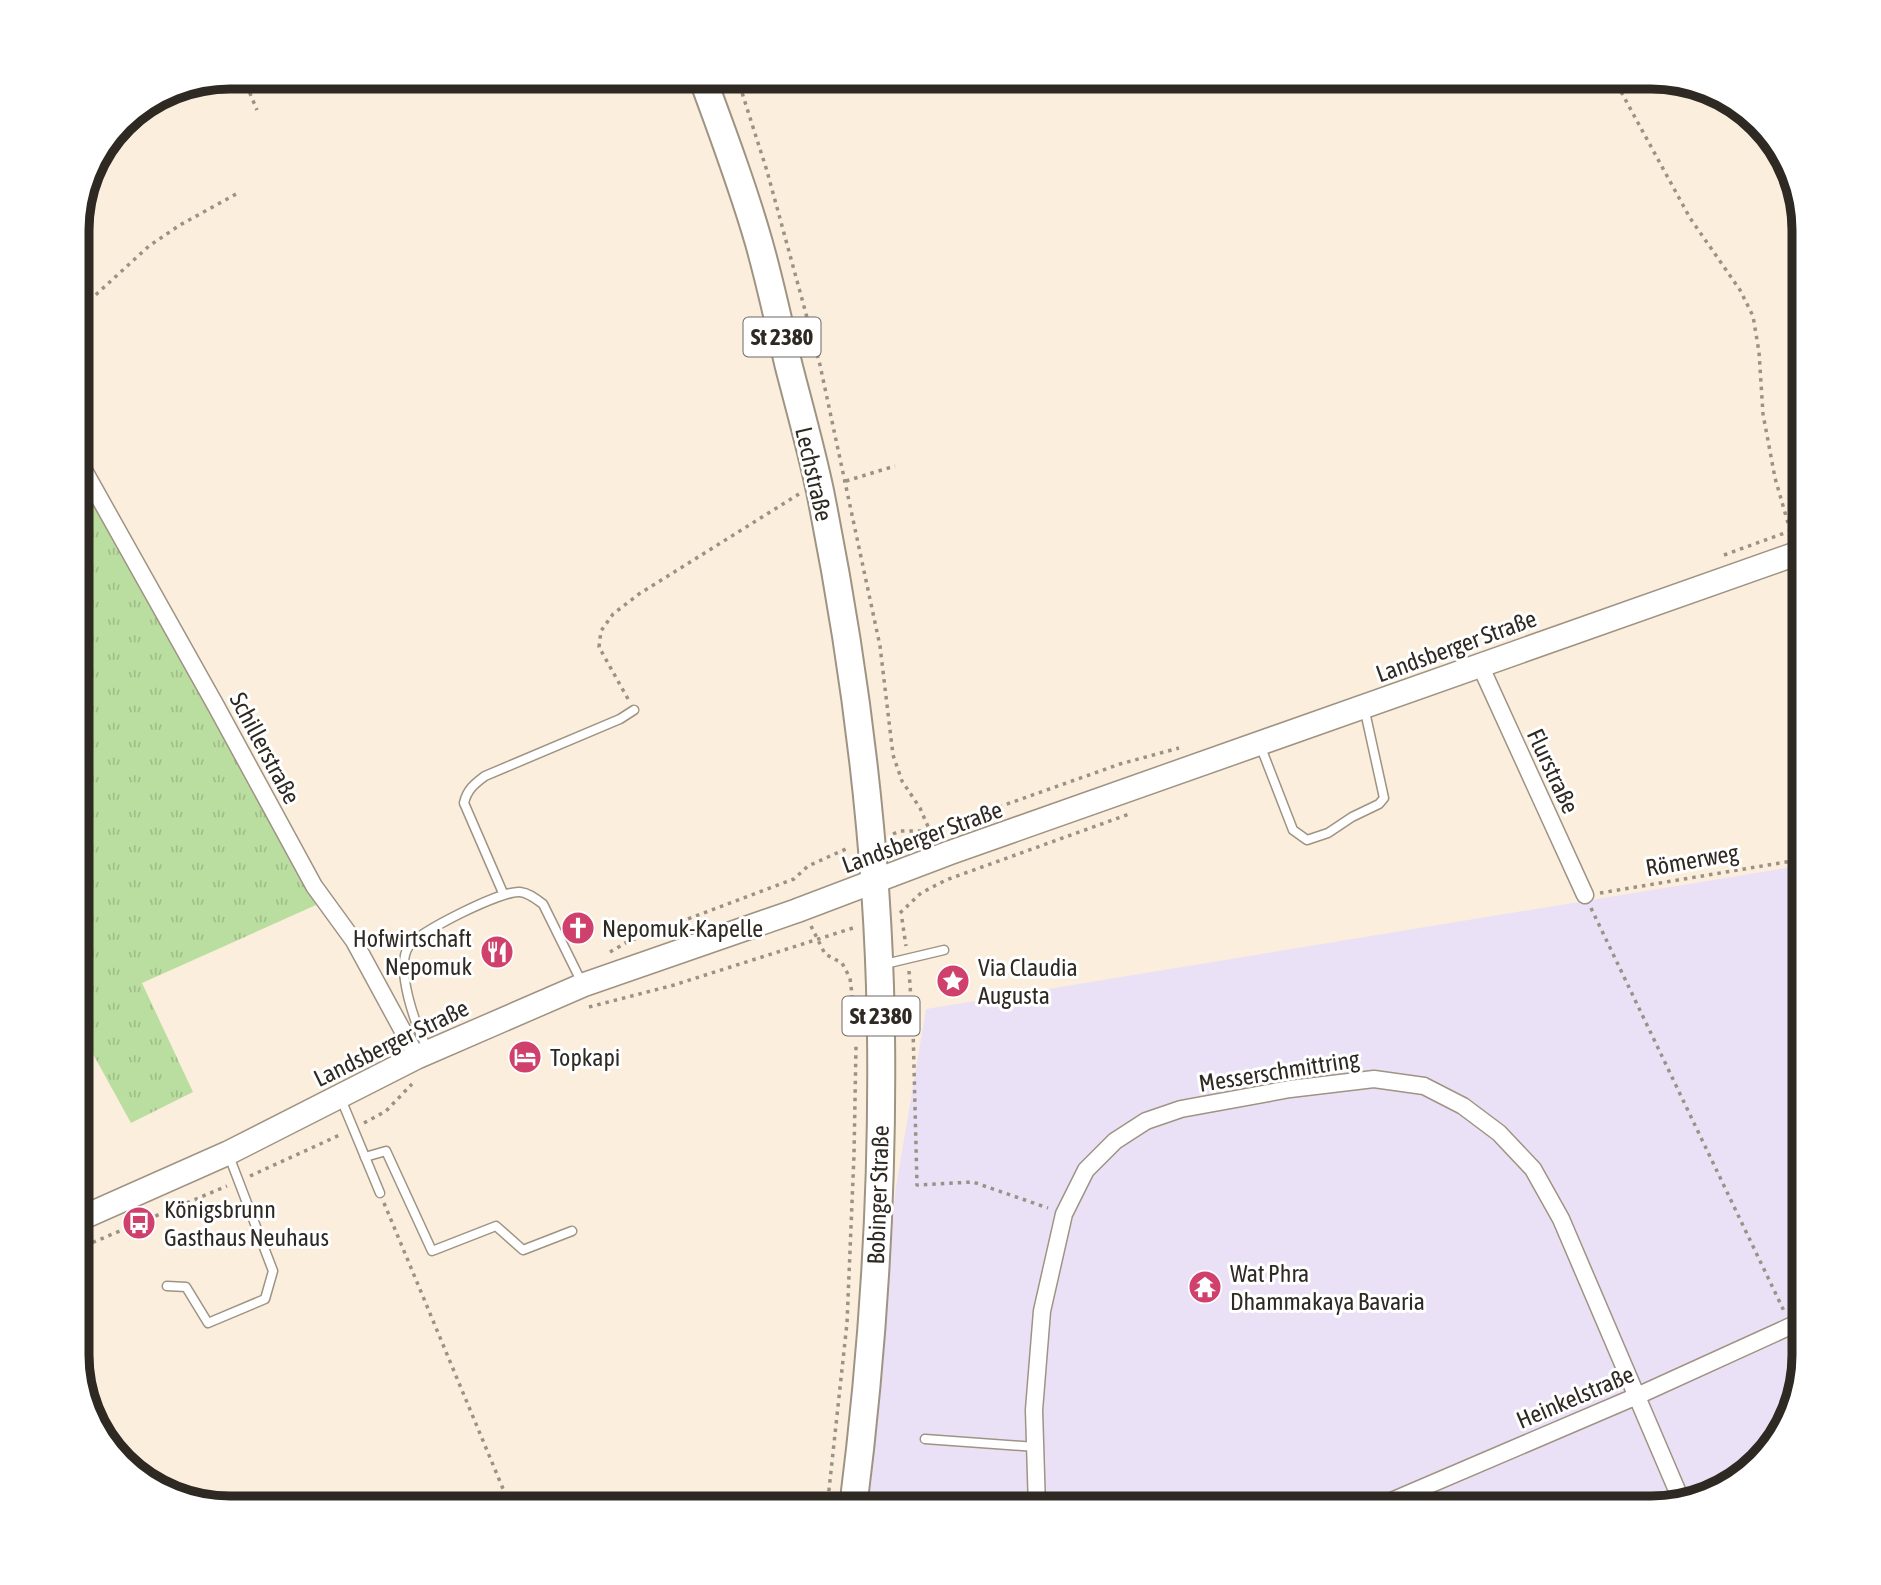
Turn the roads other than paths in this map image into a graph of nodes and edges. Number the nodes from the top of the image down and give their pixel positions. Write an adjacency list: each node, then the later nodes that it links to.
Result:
1 (706, 89): 8 (main road, Lechstraße / St 2380)
2 (90, 481): 14 (street, Schillerstraße)
3 (1792, 556): 4 (street, Landsberger Straße)
4 (1480, 666): 5 (street, Landsberger Straße); 10 (street, Flurstraße)
5 (1364, 707): 7 (street, Landsberger Straße); 7 (lane)
6 (634, 710): 9 (lane)
7 (1260, 744): 8 (street, Landsberger Straße)
8 (874, 882): 12 (main road, Bobinger Straße / St 2380); 13 (street, Landsberger Straße)
9 (503, 893): 13 (lane); 14 (lane)
10 (1585, 895)
11 (944, 950): 12 (lane)
12 (878, 965): 27 (main road, Bobinger Straße / St 2380)
13 (583, 985): 14 (street, Landsberger Straße)
14 (423, 1054): 15 (street, Landsberger Straße)
15 (340, 1096): 16 (street, Landsberger Straße); 17 (lane)
16 (228, 1153): 19 (street, Landsberger Straße); 21 (lane)
17 (365, 1157): 18 (lane); 20 (lane)
18 (380, 1193)
19 (90, 1214)
20 (572, 1231)
21 (167, 1286)
22 (1792, 1326): 23 (street, Heinkelstraße)
23 (1637, 1396): 25 (street, Messerschmittring); 26 (street, Messerschmittring); 29 (street, Heinkelstraße)
24 (925, 1440): 25 (lane)
25 (1036, 1447): 28 (street, Messerschmittring)
26 (1678, 1493)
27 (854, 1496)
28 (1037, 1496)
29 (1403, 1496)

